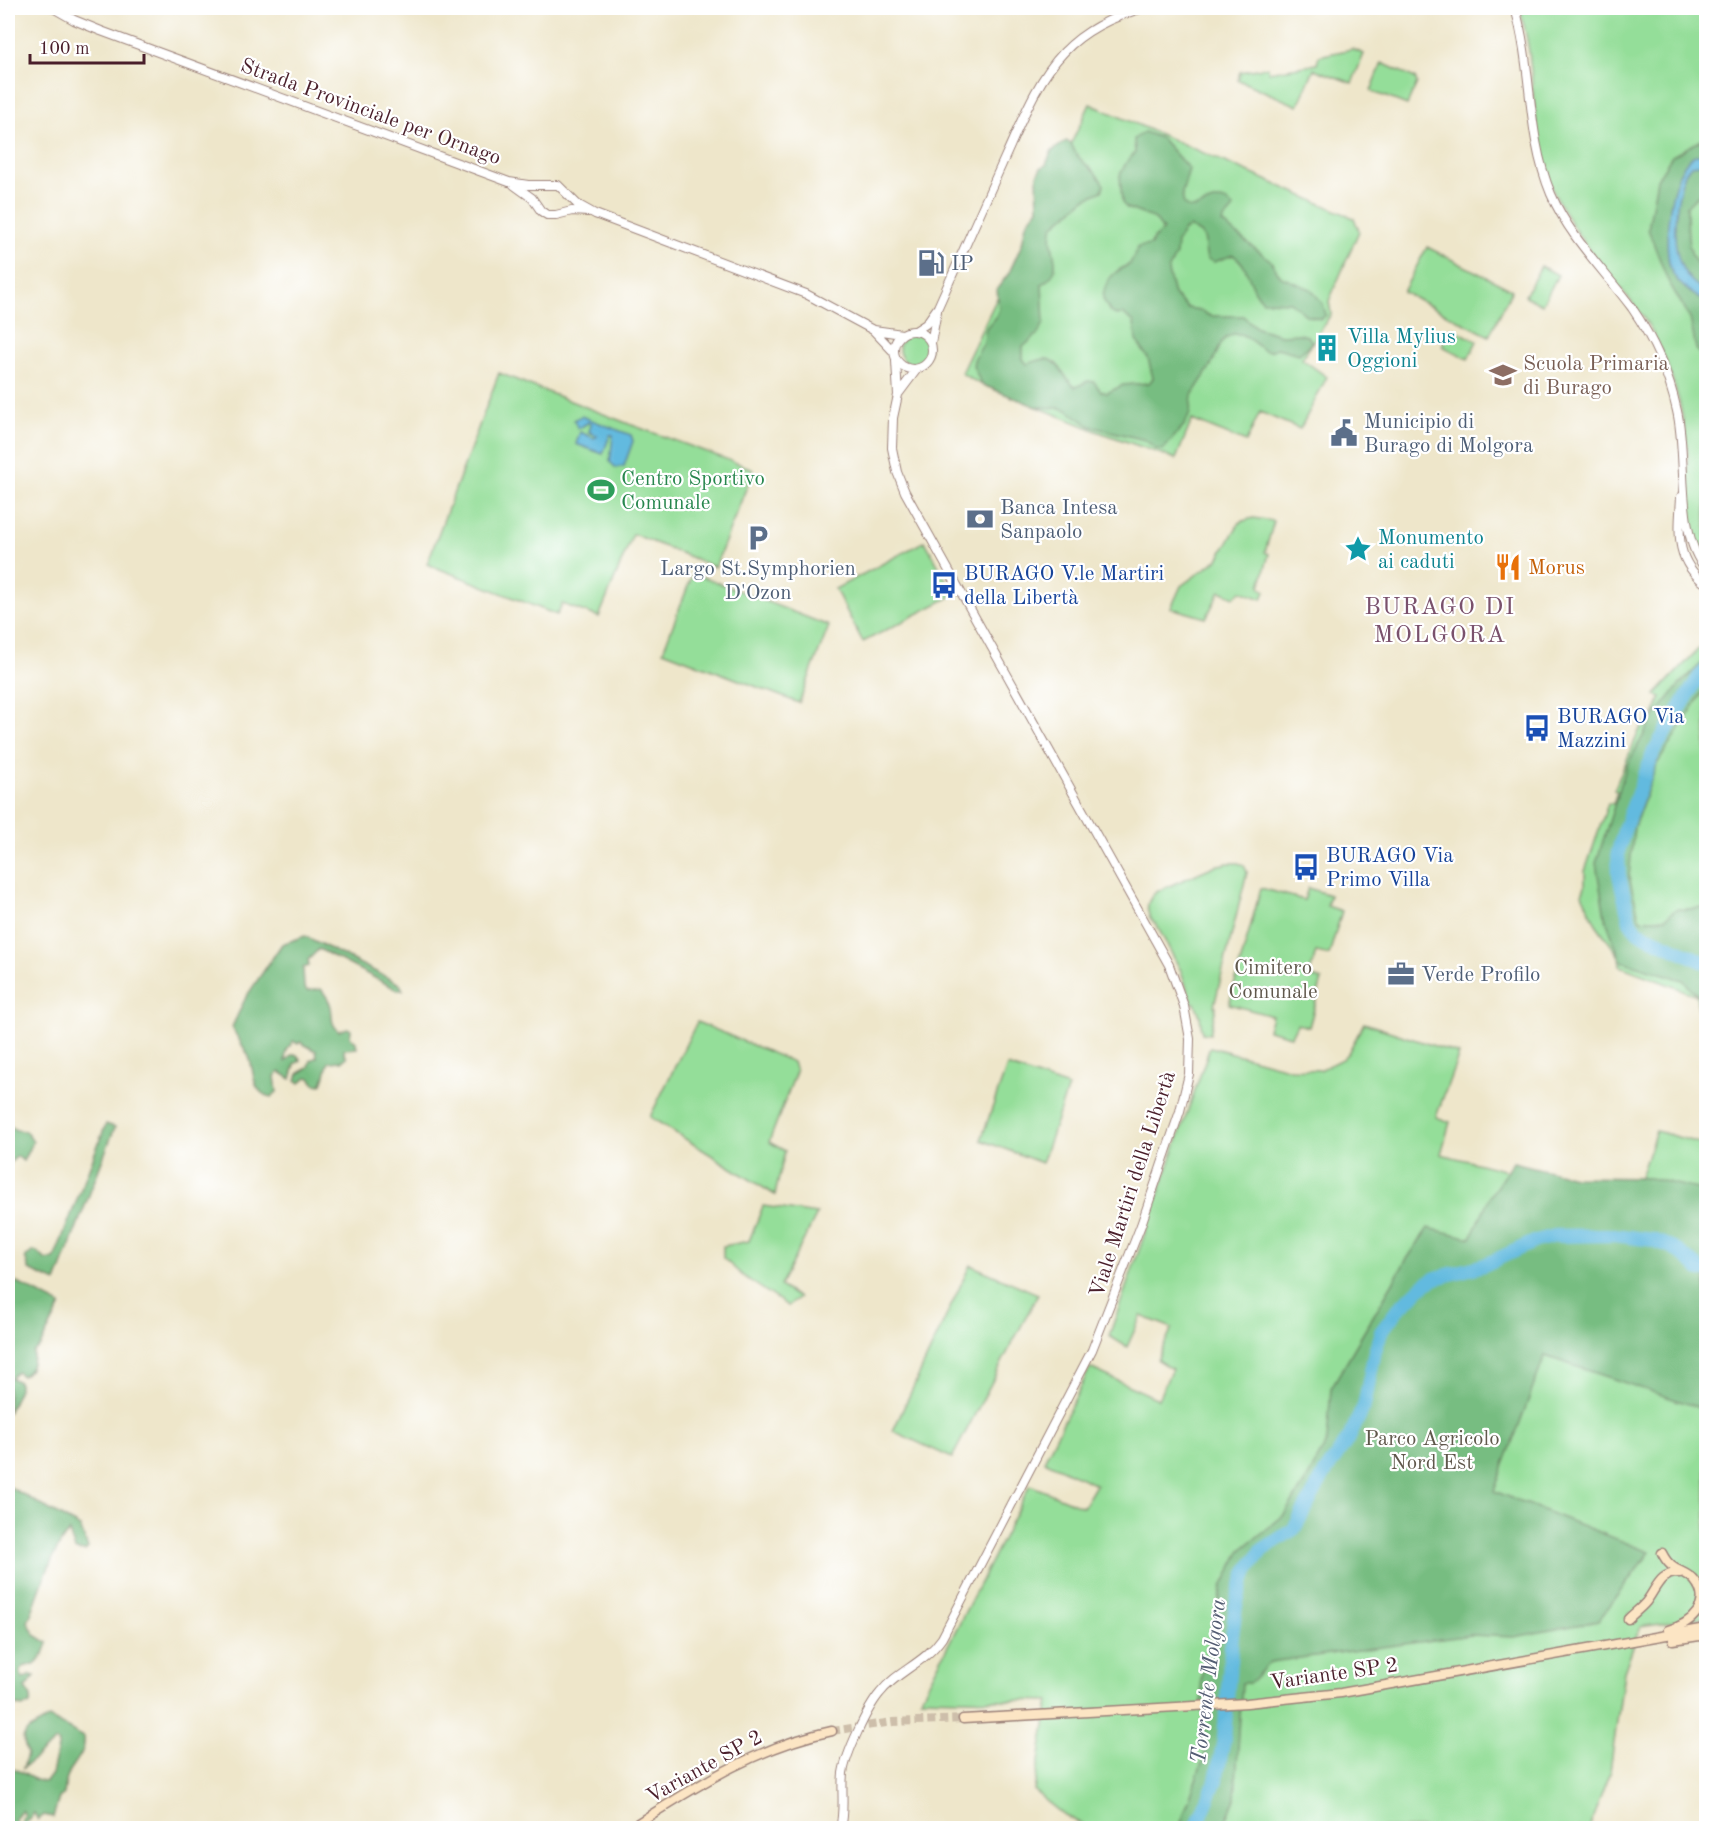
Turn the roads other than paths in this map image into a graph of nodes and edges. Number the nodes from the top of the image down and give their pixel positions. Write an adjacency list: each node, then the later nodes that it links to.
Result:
1 (53, 8): 4 (street, Strada Provinciale per Ornago)
2 (1144, 8): 10 (street)
3 (1515, 8): 19 (street)
4 (509, 182): 5 (street, Strada Provinciale per Ornago); 7 (street, Strada Provinciale per Ornago)
5 (546, 185): 6 (street, Strada Provinciale per Ornago); 7 (street)
6 (567, 194): 8 (street); 9 (street, Strada Provinciale per Ornago)
7 (537, 203): 8 (street, Strada Provinciale per Ornago)
8 (561, 213): 9 (street, Strada Provinciale per Ornago)
9 (595, 214): 11 (street, Strada Provinciale per Ornago)
10 (938, 307): 12 (street); 14 (street)
11 (873, 330): 13 (street, Strada Provinciale per Ornago); 15 (street, Strada Provinciale per Ornago)
12 (915, 331): 13 (street); 14 (street)
13 (902, 334): 15 (street)
14 (931, 343): 17 (street)
15 (893, 351): 16 (street)
16 (896, 361): 17 (street); 18 (street, Viale Martiri della Libertà)
17 (916, 369): 18 (street, Viale Martiri della Libertà)
18 (898, 395): 33 (street, Viale Martiri della Libertà)
19 (1683, 475): 20 (street); 21 (street)
20 (1693, 549): 21 (street); 22 (street)
21 (1688, 565): 22 (street); 23 (street)
22 (1707, 570)
23 (1707, 584)
24 (1662, 1553): 25 (main road)
25 (1680, 1573): 26 (main road); 29 (main road)
26 (1628, 1618)
27 (1707, 1628): 29 (main road, Variante SP 2)
28 (1707, 1635): 29 (main road)
29 (1639, 1640): 30 (main road, Variante SP 2)
30 (963, 1719)
31 (832, 1731): 32 (main road, Variante SP 2)
32 (630, 1828)
33 (840, 1828)

